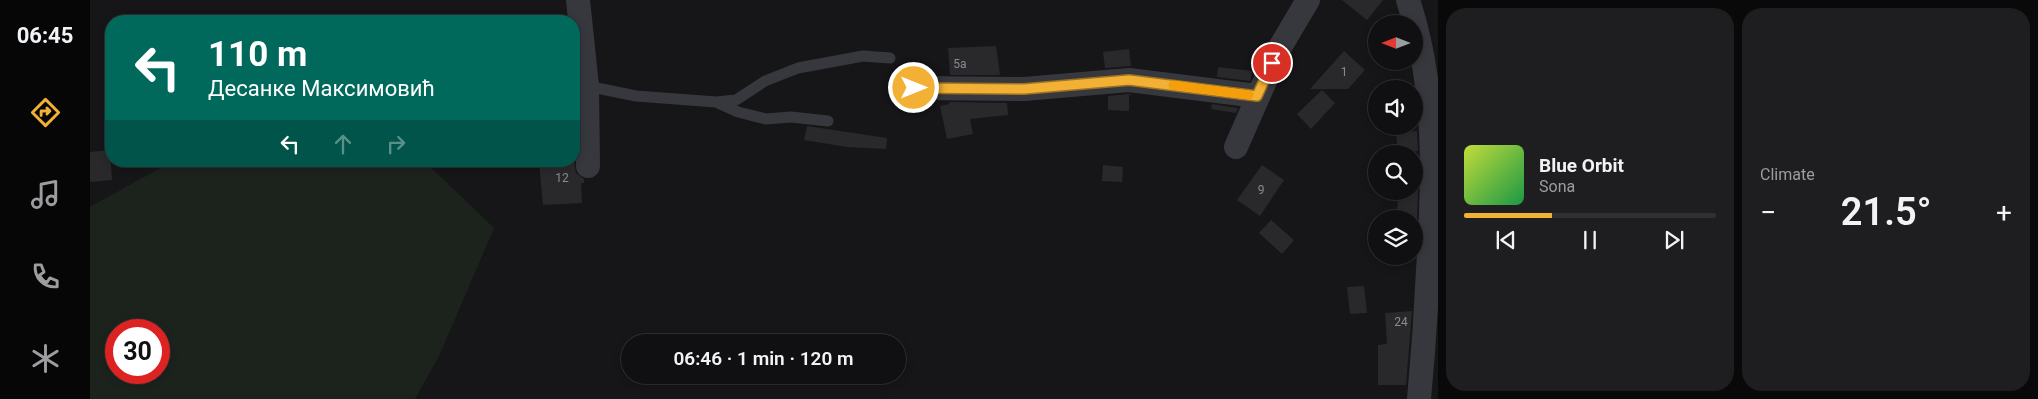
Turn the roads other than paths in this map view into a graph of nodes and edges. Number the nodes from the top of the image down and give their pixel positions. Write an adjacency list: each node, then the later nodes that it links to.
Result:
1 (578, 0): 4 (street)
2 (1308, 0): 9 (street)
3 (1408, 0): 14 (street)
4 (580, 15)
5 (580, 17): 7 (street)
6 (890, 58): 10 (lane)
7 (588, 86): 10 (lane); 13 (street)
8 (914, 88): 9 (street)
9 (1257, 96): 12 (street)
10 (716, 102): 11 (lane)
11 (828, 121)
12 (1236, 148)
13 (588, 166)
14 (1419, 399)

